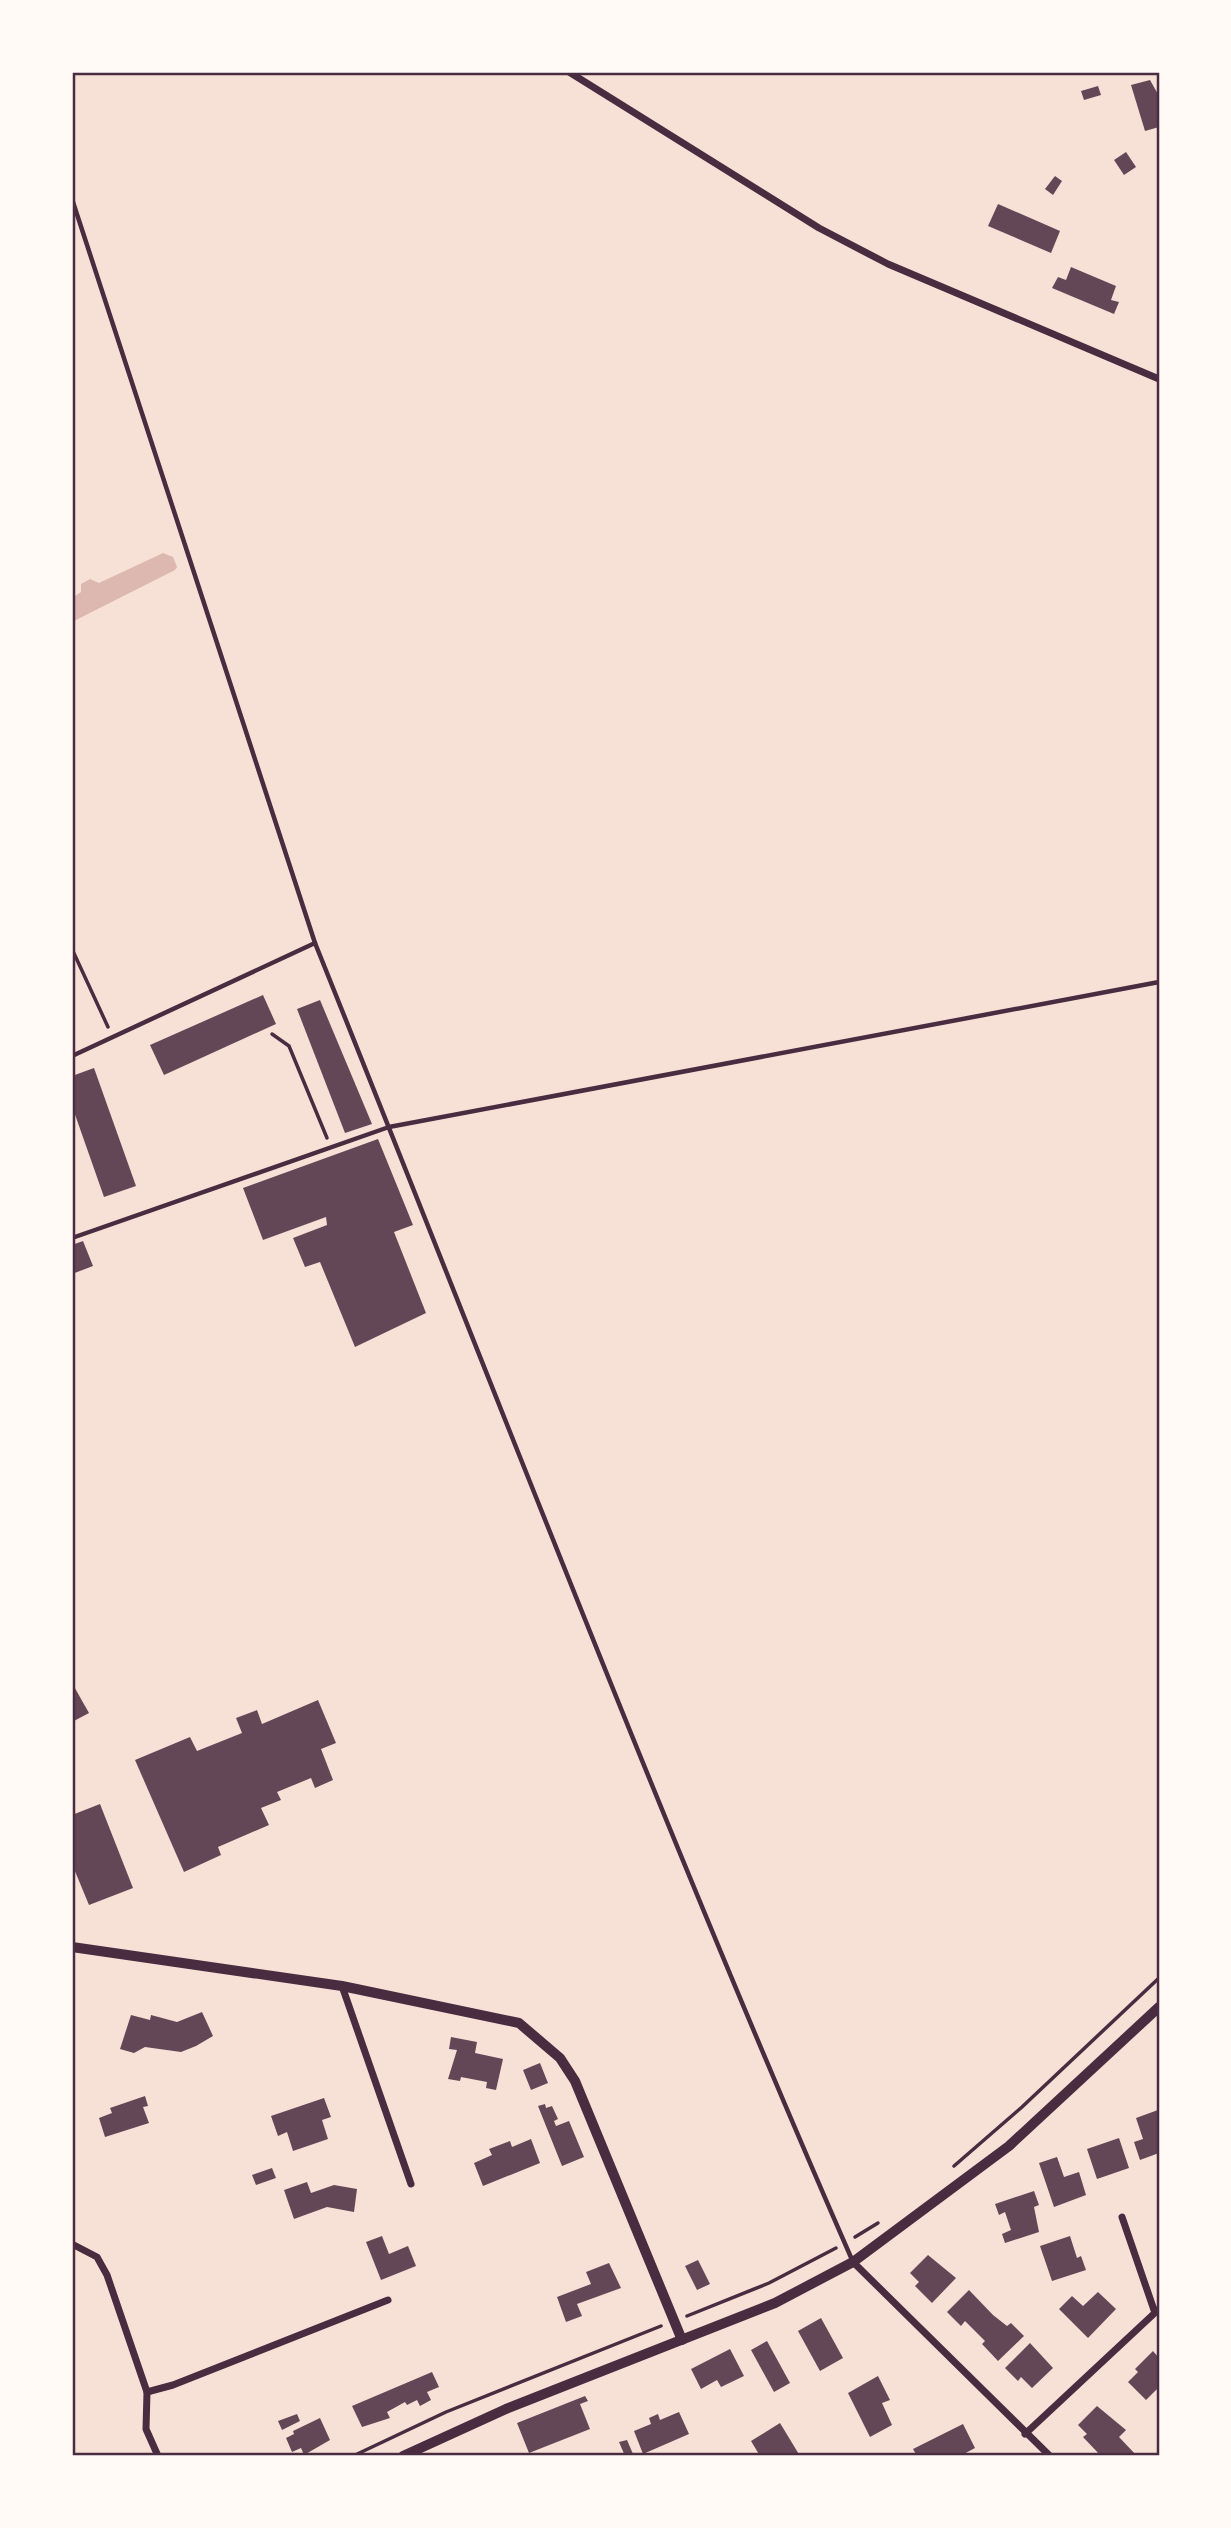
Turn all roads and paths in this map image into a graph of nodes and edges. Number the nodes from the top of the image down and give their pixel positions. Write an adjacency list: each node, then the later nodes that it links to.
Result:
1 (569, 72): 3 (street)
2 (72, 200): 4 (lane)
3 (1159, 379)
4 (315, 943): 8 (lane); 10 (lane)
5 (72, 949): 8 (path)
6 (1159, 982): 10 (lane)
7 (272, 1034): 11 (path)
8 (113, 1038): 9 (lane)
9 (72, 1056)
10 (389, 1127): 11 (lane); 21 (lane)
11 (331, 1147): 12 (lane)
12 (72, 1238)
13 (72, 1947): 15 (street)
14 (1159, 1978): 17 (path)
15 (342, 1986): 18 (street); 26 (street)
16 (1159, 2007): 23 (street)
17 (951, 2168)
18 (411, 2184)
19 (1122, 2217): 25 (street)
20 (878, 2222): 21 (path)
21 (845, 2243): 23 (lane); 26 (path)
22 (72, 2244): 28 (street)
23 (853, 2262): 27 (street); 29 (street)
24 (388, 2300): 28 (street)
25 (1157, 2309): 29 (street)
26 (674, 2320): 27 (street); 31 (path)
27 (682, 2340): 32 (street)
28 (147, 2392): 30 (street)
29 (1025, 2434): 33 (street)
30 (158, 2456)
31 (354, 2456)
32 (403, 2456)
33 (1050, 2456)

